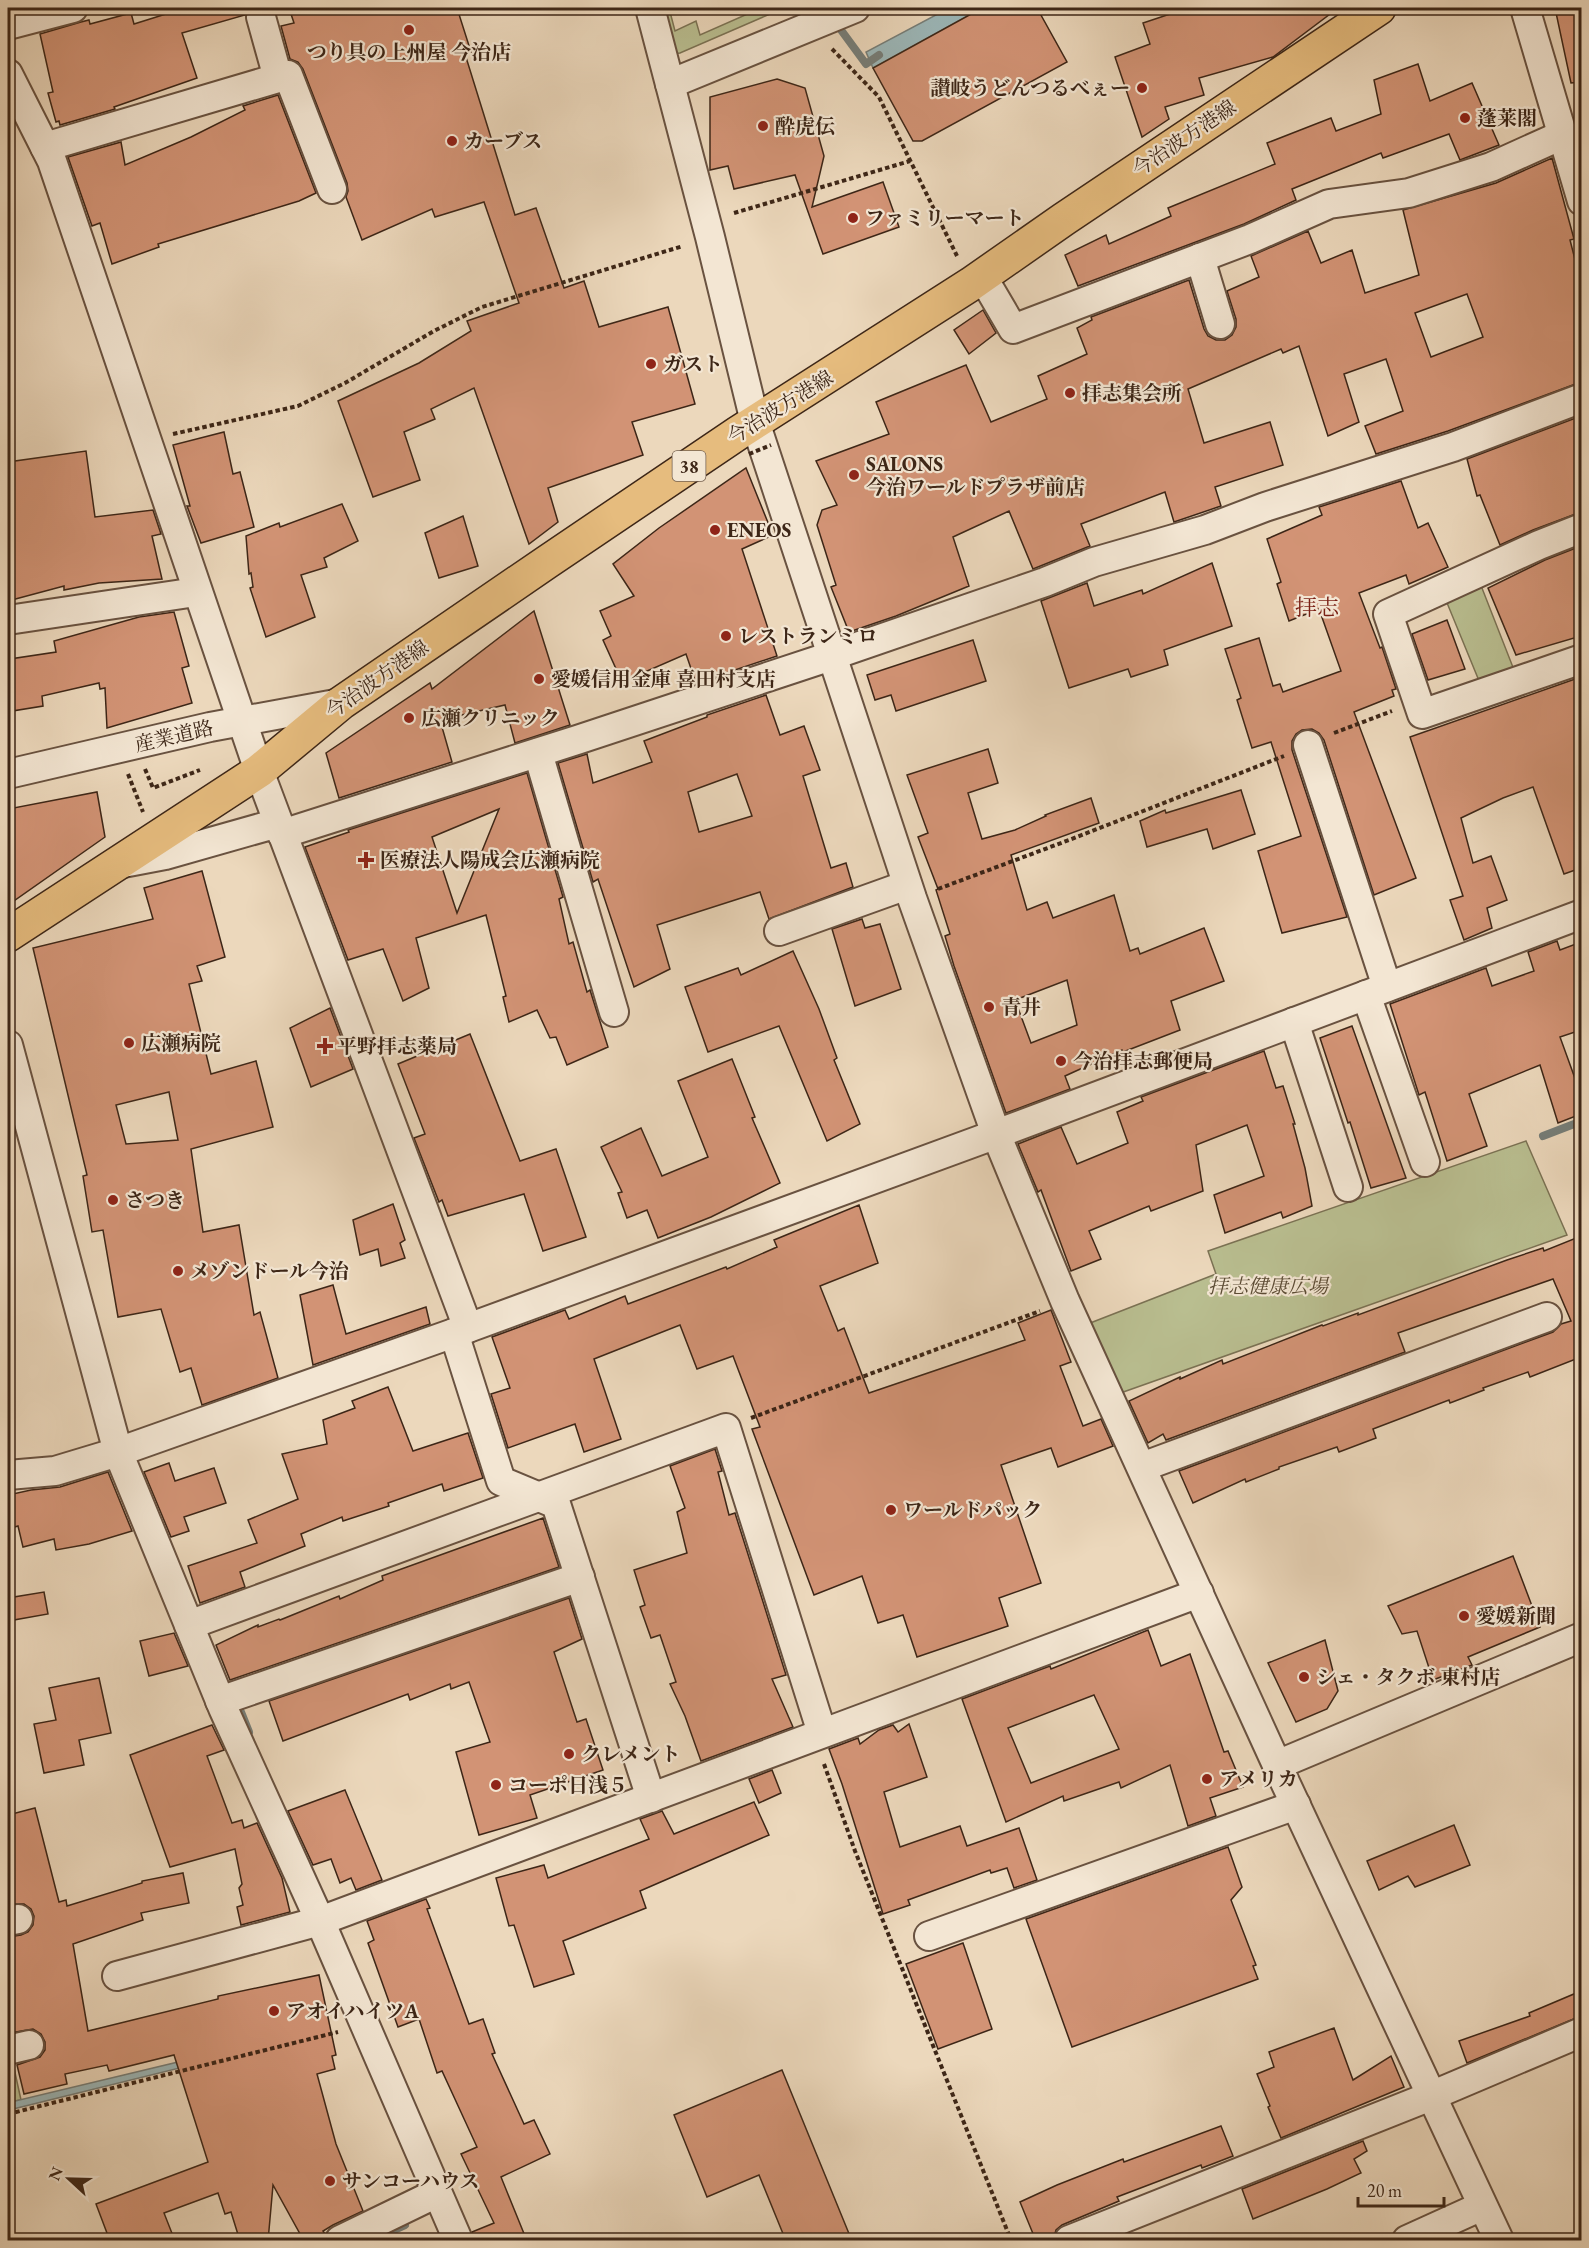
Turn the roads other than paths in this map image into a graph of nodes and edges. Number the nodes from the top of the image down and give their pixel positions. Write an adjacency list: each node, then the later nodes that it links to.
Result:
1 (73, 8): 8 (street)
2 (650, 8): 11 (street)
3 (855, 8): 6 (street)
4 (1379, 8): 18 (main road, 今治波方港線 / 38)
5 (1525, 8): 13 (street)
6 (806, 16): 11 (street)
7 (261, 17): 10 (street)
8 (8, 25)
9 (8, 74): 12 (street)
10 (278, 78): 14 (street); 15 (street)
11 (670, 84): 21 (street)
12 (17, 116): 14 (street)
13 (1562, 135): 16 (street); 17 (street)
14 (45, 147): 23 (street)
15 (332, 189)
16 (1581, 201)
17 (1200, 258): 18 (street); 19 (street)
18 (976, 280): 21 (main road, 今治波方港線 / 38)
19 (1220, 324)
20 (1581, 398): 25 (street)
21 (763, 434): 25 (street); 27 (main road, 今治波方港線 / 38)
22 (1581, 528): 26 (street)
23 (196, 592): 24 (street); 28 (street)
24 (8, 620)
25 (832, 655): 30 (street); 35 (street)
26 (1581, 659)
27 (341, 702): 28 (street, 産業道路); 31 (main road, 今治波方港線 / 38)
28 (243, 722): 31 (street); 32 (street, 産業道路)
29 (1308, 745): 39 (street)
30 (538, 753): 33 (street); 40 (street)
31 (259, 771): 33 (street); 34 (main road, 今治波方港線 / 38)
32 (8, 774)
33 (280, 828): 34 (street); 47 (street)
34 (115, 865): 38 (main road, 今治波方港線 / 38)
35 (910, 892): 37 (street); 43 (street)
36 (1581, 914): 39 (street)
37 (779, 931)
38 (8, 935)
39 (1377, 991): 41 (street); 44 (street)
40 (614, 1011)
41 (1294, 1022): 43 (street); 45 (street)
42 (8, 1045): 48 (street)
43 (996, 1134): 47 (street); 49 (street)
44 (1425, 1162)
45 (1348, 1187)
46 (1547, 1317): 49 (street)
47 (461, 1331): 48 (street); 51 (street)
48 (118, 1452): 50 (street); 54 (street)
49 (1142, 1467): 53 (street)
50 (8, 1475)
51 (539, 1497): 52 (street); 54 (street); 57 (street)
52 (580, 1577): 56 (street); 59 (street)
53 (1199, 1593): 57 (street); 58 (street)
54 (189, 1625): 56 (street)
55 (1581, 1637): 58 (street)
56 (220, 1701): 61 (street)
57 (818, 1735): 59 (street)
58 (1277, 1765): 60 (street)
59 (651, 1798): 61 (street)
60 (1296, 1805): 62 (street); 65 (street)
61 (320, 1921): 63 (street); 66 (street)
62 (929, 1936)
63 (117, 1976)
64 (1581, 2032): 65 (street)
65 (1431, 2096): 67 (street); 70 (street)
66 (437, 2193): 68 (street); 69 (street)
67 (1482, 2206): 71 (street); 72 (street)
68 (340, 2241)
69 (458, 2241)
70 (1069, 2241)
71 (1407, 2241)
72 (1499, 2241)

